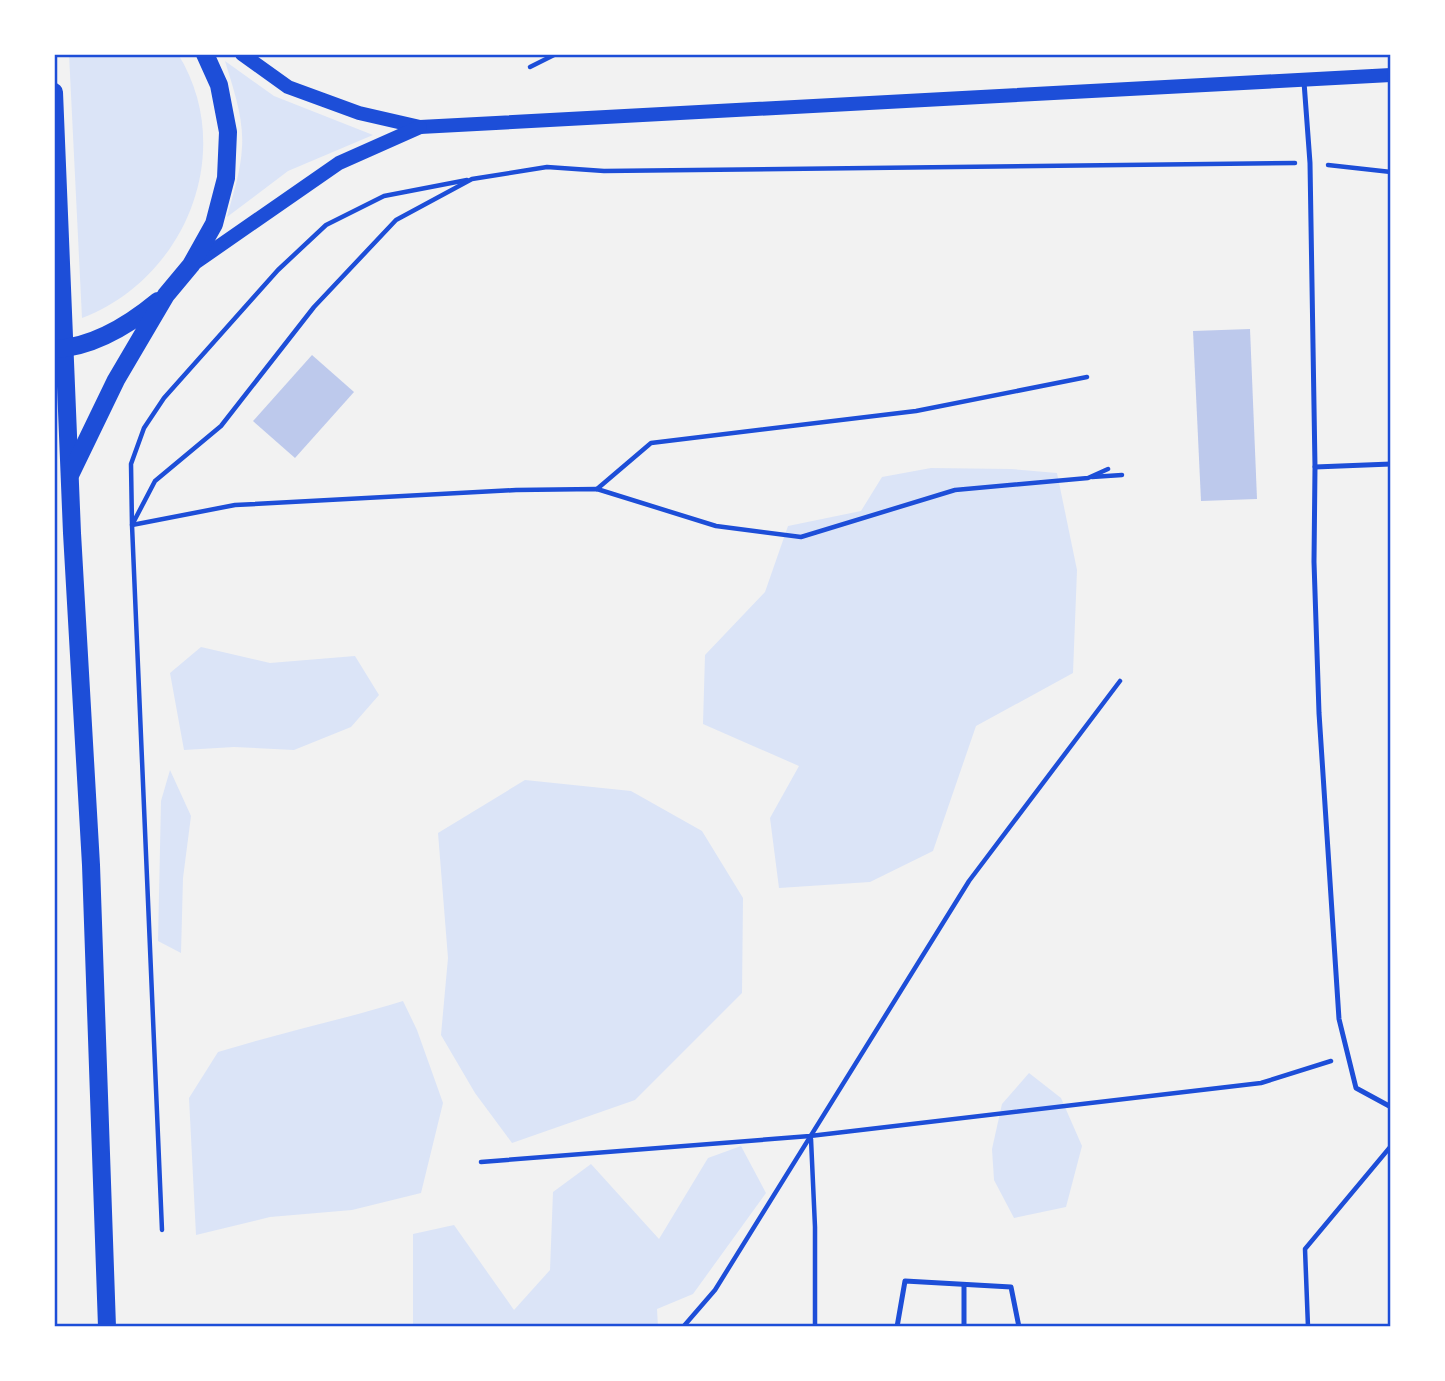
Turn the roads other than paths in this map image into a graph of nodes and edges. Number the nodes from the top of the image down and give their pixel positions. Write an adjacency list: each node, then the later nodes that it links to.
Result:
1 (205, 54): 7 (main road)
2 (242, 54): 6 (main road)
3 (1391, 75): 4 (main road)
4 (1304, 79): 6 (main road); 11 (lane)
5 (54, 92): 9 (main road)
6 (420, 127): 7 (main road)
7 (191, 265): 8 (main road)
8 (166, 295): 9 (main road); 12 (main road)
9 (60, 349): 12 (main road)
10 (1391, 464): 11 (lane)
11 (1315, 467): 13 (lane)
12 (70, 476): 15 (main road)
13 (1391, 1107)
14 (964, 1285): 16 (lane); 17 (lane); 18 (lane)
15 (107, 1327)
16 (897, 1327)
17 (964, 1327)
18 (1019, 1327)

